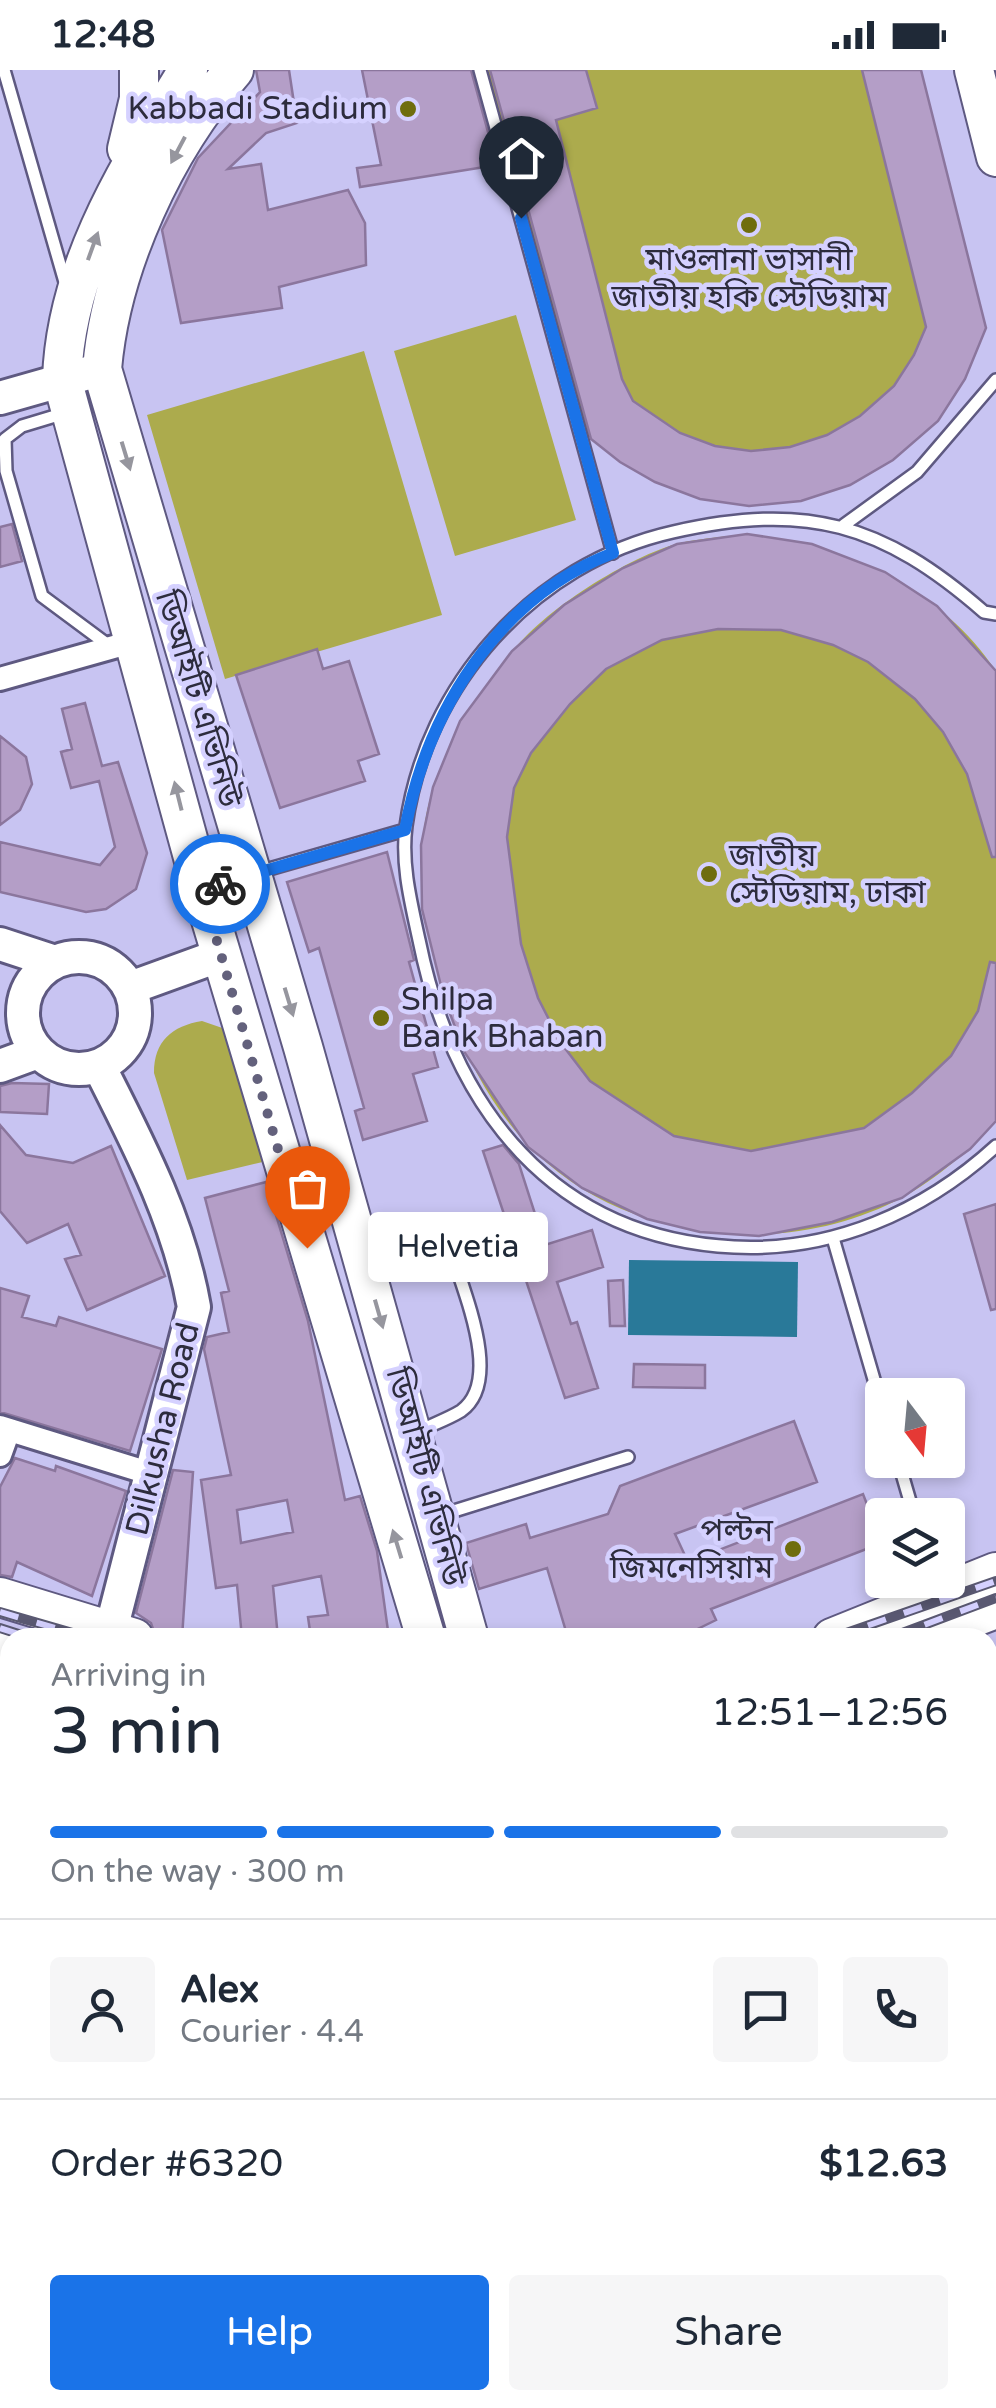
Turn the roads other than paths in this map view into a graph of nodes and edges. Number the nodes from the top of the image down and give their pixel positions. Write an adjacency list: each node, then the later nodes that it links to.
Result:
1 (4, 70): 9 (lane)
2 (139, 70): 8 (main road)
3 (188, 70): 8 (main road, ডিআইটি এভিনিউ)
4 (234, 70): 9 (main road, ডিআইটি এভিনিউ, one-way to 9)
5 (480, 70): 15 (lane)
6 (974, 70): 7 (main road)
7 (996, 157)
8 (122, 176): 9 (main road, ডিআইটি এভিনিউ, one-way to 8)
9 (89, 313): 10 (main road, ডিআইটি এভিনিউ); 12 (main road, ডিআইটি এভিনিউ)
10 (102, 369): 12 (street); 21 (main road, ডিআইটি এভিনিউ, one-way to 21)
11 (996, 380): 14 (lane)
12 (65, 396): 13 (street); 18 (main road, ডিআইটি এভিনিউ); 18 (lane)
13 (0, 398)
14 (844, 525): 15 (lane); 16 (lane)
15 (613, 553): 20 (lane)
16 (990, 613): 17 (lane)
17 (996, 625)
18 (123, 644): 19 (street); 22 (main road, ডিআইটি এভিনিউ, one-way to 18)
19 (0, 680)
20 (405, 830): 21 (lane); 32 (lane)
21 (250, 875): 22 (main road); 23 (main road, ডিআইটি এভিনিউ)
22 (202, 890): 25 (main road, ডিআইটি এভিনিউ)
23 (270, 940): 25 (main road); 36 (main road, ডিআইটি এভিনিউ, one-way to 36)
24 (0, 944): 26 (street)
25 (220, 955): 27 (street); 48 (main road, ডিআইটি এভিনিউ, one-way to 25)
26 (56, 962): 27 (street); 28 (street)
27 (130, 988): 30 (street)
28 (21, 1040): 29 (street); 30 (street)
29 (0, 1066)
30 (98, 1066): 39 (street, Dilkusha Road)
31 (996, 1146): 32 (lane)
32 (833, 1238): 34 (lane)
33 (441, 1244): 36 (lane)
34 (874, 1378)
35 (4, 1428): 37 (street); 39 (street)
36 (414, 1434): 40 (main road, ডিআইটি এভিনিউ)
37 (0, 1454)
38 (628, 1456): 40 (lane)
39 (152, 1474): 47 (street, Dilkusha Road)
40 (437, 1517): 49 (main road, ডিআইটি এভিনিউ)
41 (996, 1572): 42 (main road)
42 (965, 1579)
43 (0, 1597): 46 (main road)
44 (911, 1598): 50 (main road)
45 (996, 1609): 51 (main road)
46 (103, 1628)
47 (124, 1628)
48 (423, 1628)
49 (465, 1628)
50 (852, 1628)
51 (946, 1628)

